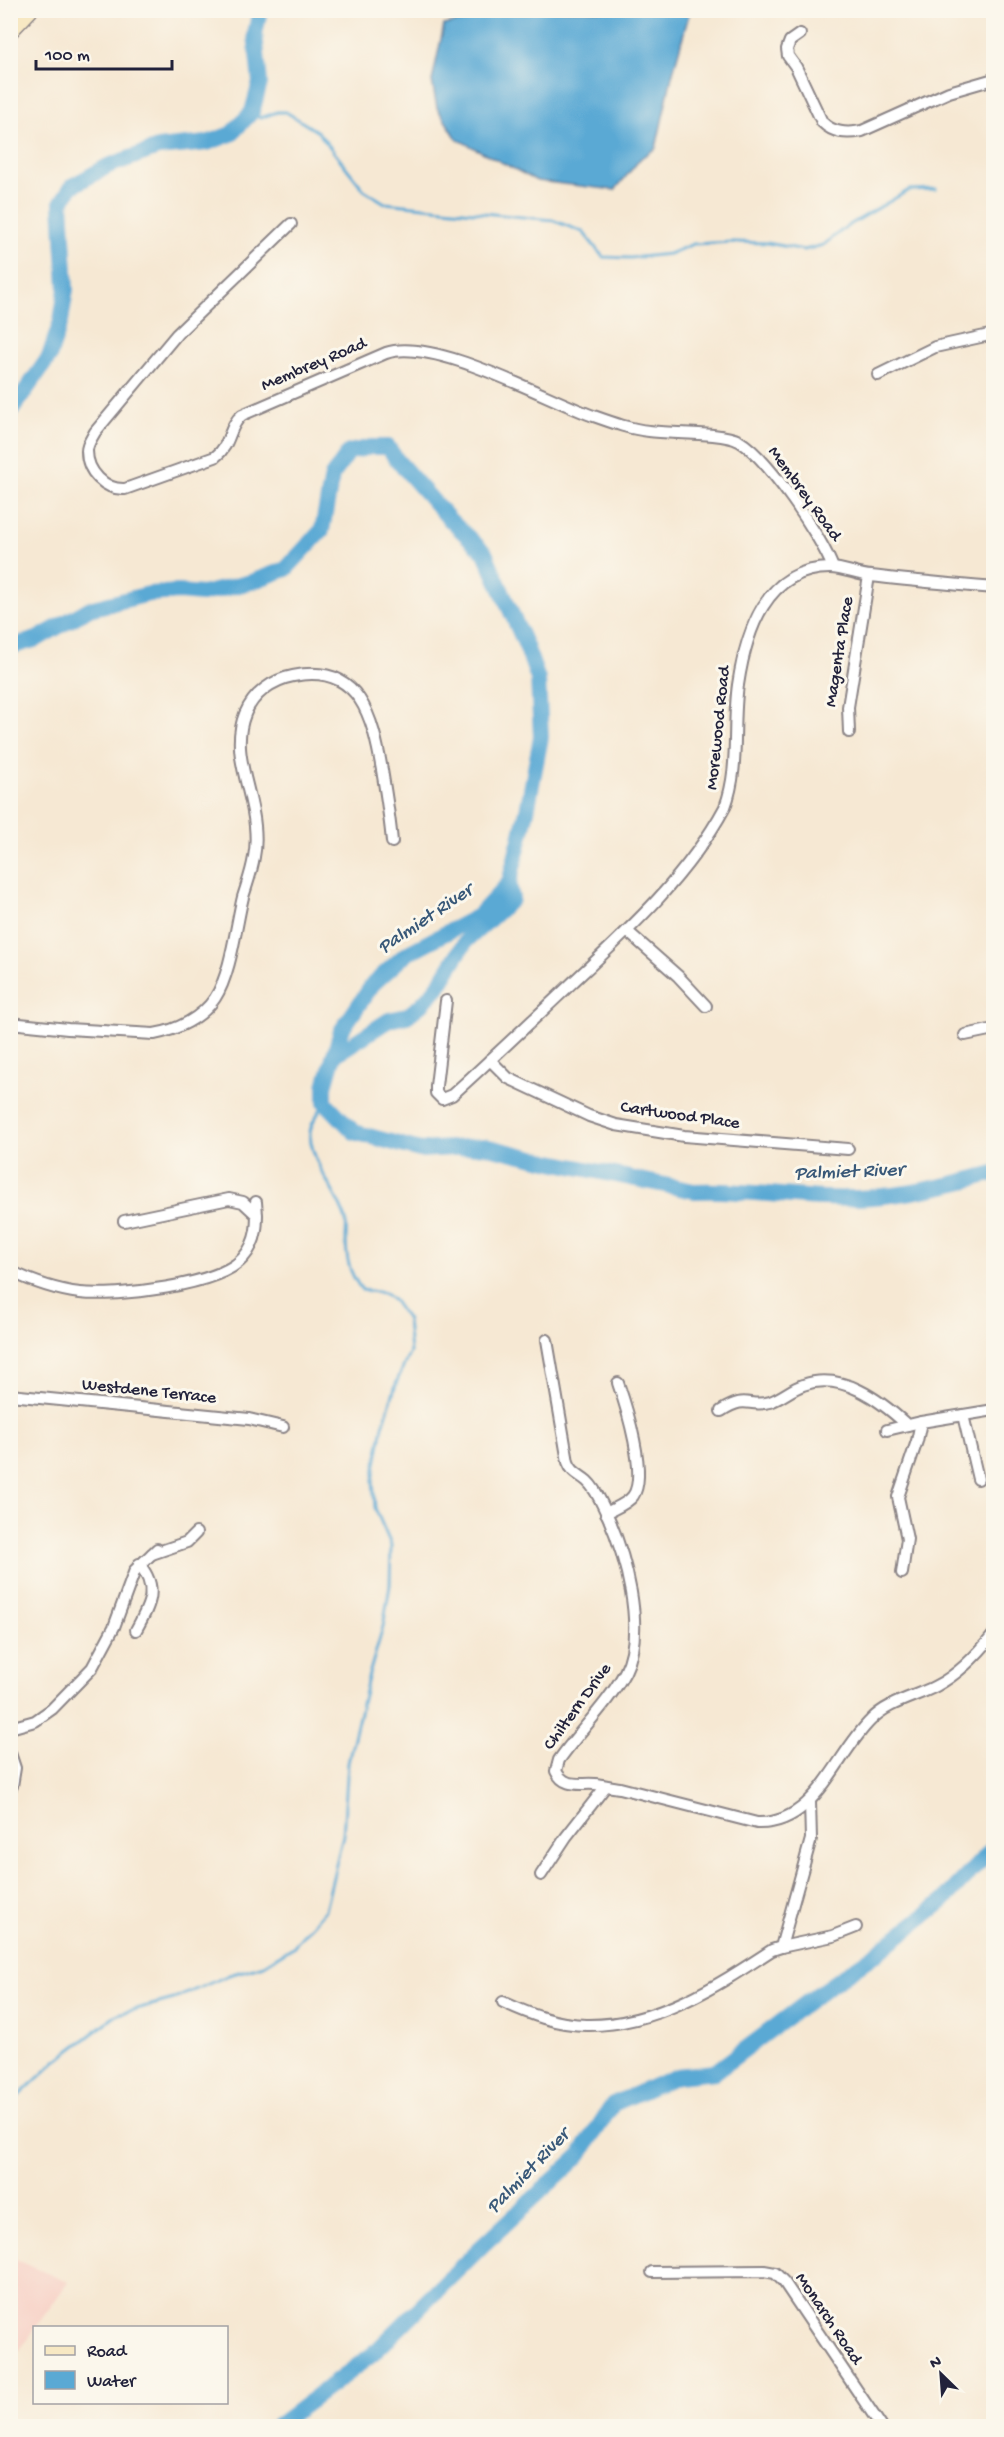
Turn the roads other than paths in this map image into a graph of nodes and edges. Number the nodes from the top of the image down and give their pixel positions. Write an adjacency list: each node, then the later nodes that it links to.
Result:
1 (30, 10): 2 (street)
2 (10, 31)
3 (800, 34): 4 (street)
4 (993, 79)
5 (291, 224): 8 (street, Membrey Road)
6 (993, 334): 7 (street)
7 (878, 375)
8 (833, 568): 9 (street, Morewood Road); 13 (street, Morewood Road)
9 (868, 576): 10 (street, Morewood Road); 11 (street, Magenta Place)
10 (993, 588)
11 (849, 732)
12 (392, 842): 16 (street)
13 (627, 931): 15 (street); 19 (street, Morewood Road)
14 (446, 1001): 19 (street, Morewood Road)
15 (706, 1006)
16 (10, 1023)
17 (993, 1029): 18 (street)
18 (965, 1035)
19 (490, 1060): 20 (street, Cartwood Place)
20 (848, 1149)
21 (256, 1202): 22 (street)
22 (257, 1215): 23 (street); 24 (street)
23 (124, 1221)
24 (10, 1271)
25 (548, 1340): 36 (street, Chiltern Drive)
26 (618, 1383): 36 (street)
27 (10, 1395): 33 (street, Westdene Terrace)
28 (993, 1410): 30 (street)
29 (721, 1411): 32 (street)
30 (963, 1415): 31 (street); 35 (street)
31 (921, 1422): 32 (street); 39 (street)
32 (906, 1425): 34 (street)
33 (283, 1427)
34 (887, 1430)
35 (978, 1479)
36 (606, 1513): 45 (street, Chiltern Drive)
37 (196, 1533): 38 (street)
38 (139, 1564): 40 (street); 42 (street)
39 (902, 1573)
40 (136, 1630)
41 (993, 1634): 46 (street, Chiltern Drive)
42 (10, 1728)
43 (10, 1753): 44 (street)
44 (12, 1786)
45 (606, 1786): 46 (street, Chiltern Drive); 47 (street)
46 (810, 1801): 49 (street)
47 (541, 1875)
48 (856, 1927): 49 (street)
49 (781, 1947): 50 (street)
50 (503, 2002)
51 (652, 2272): 52 (street, Monarch Road)
52 (881, 2427)

